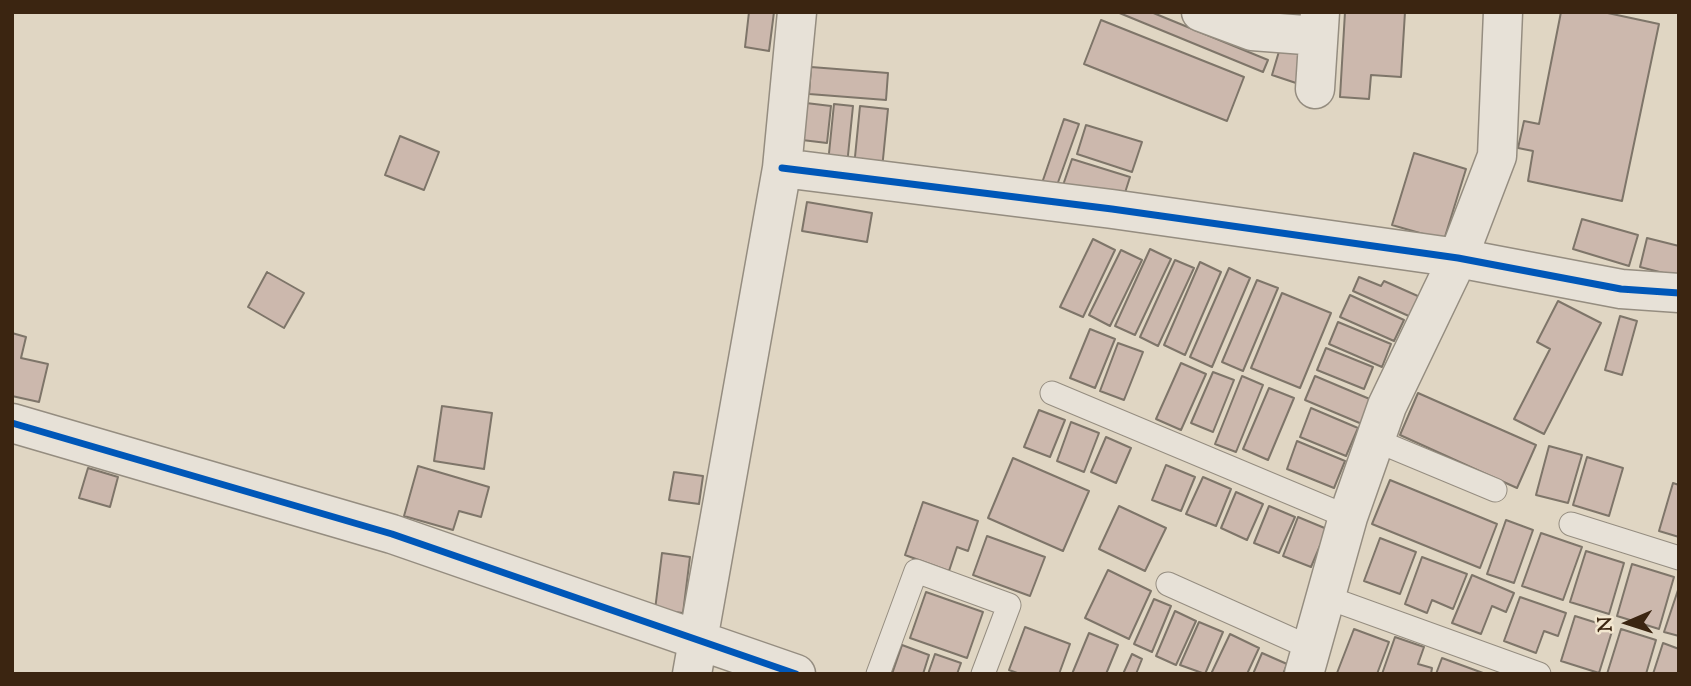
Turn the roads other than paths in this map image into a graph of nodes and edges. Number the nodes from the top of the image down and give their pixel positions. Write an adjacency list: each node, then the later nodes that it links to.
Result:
1 (797, 12): 6 (street)
2 (1201, 12): 4 (street)
3 (1503, 12): 7 (street)
4 (1319, 24): 5 (street)
5 (1315, 89)
6 (782, 167): 7 (street); 18 (street)
7 (1458, 257): 8 (street); 11 (street)
8 (1679, 293)
9 (1052, 393): 13 (lane)
10 (12, 423): 18 (street)
11 (1375, 440): 12 (lane); 13 (street)
12 (1495, 490)
13 (1348, 517): 17 (street)
14 (1571, 524): 15 (lane)
15 (1679, 558)
16 (1168, 583): 19 (lane)
17 (1326, 597): 19 (street); 23 (lane)
18 (695, 656): 20 (street)
19 (1308, 661)
20 (796, 674)
21 (878, 674): 22 (lane)
22 (983, 674)
23 (1539, 674)

